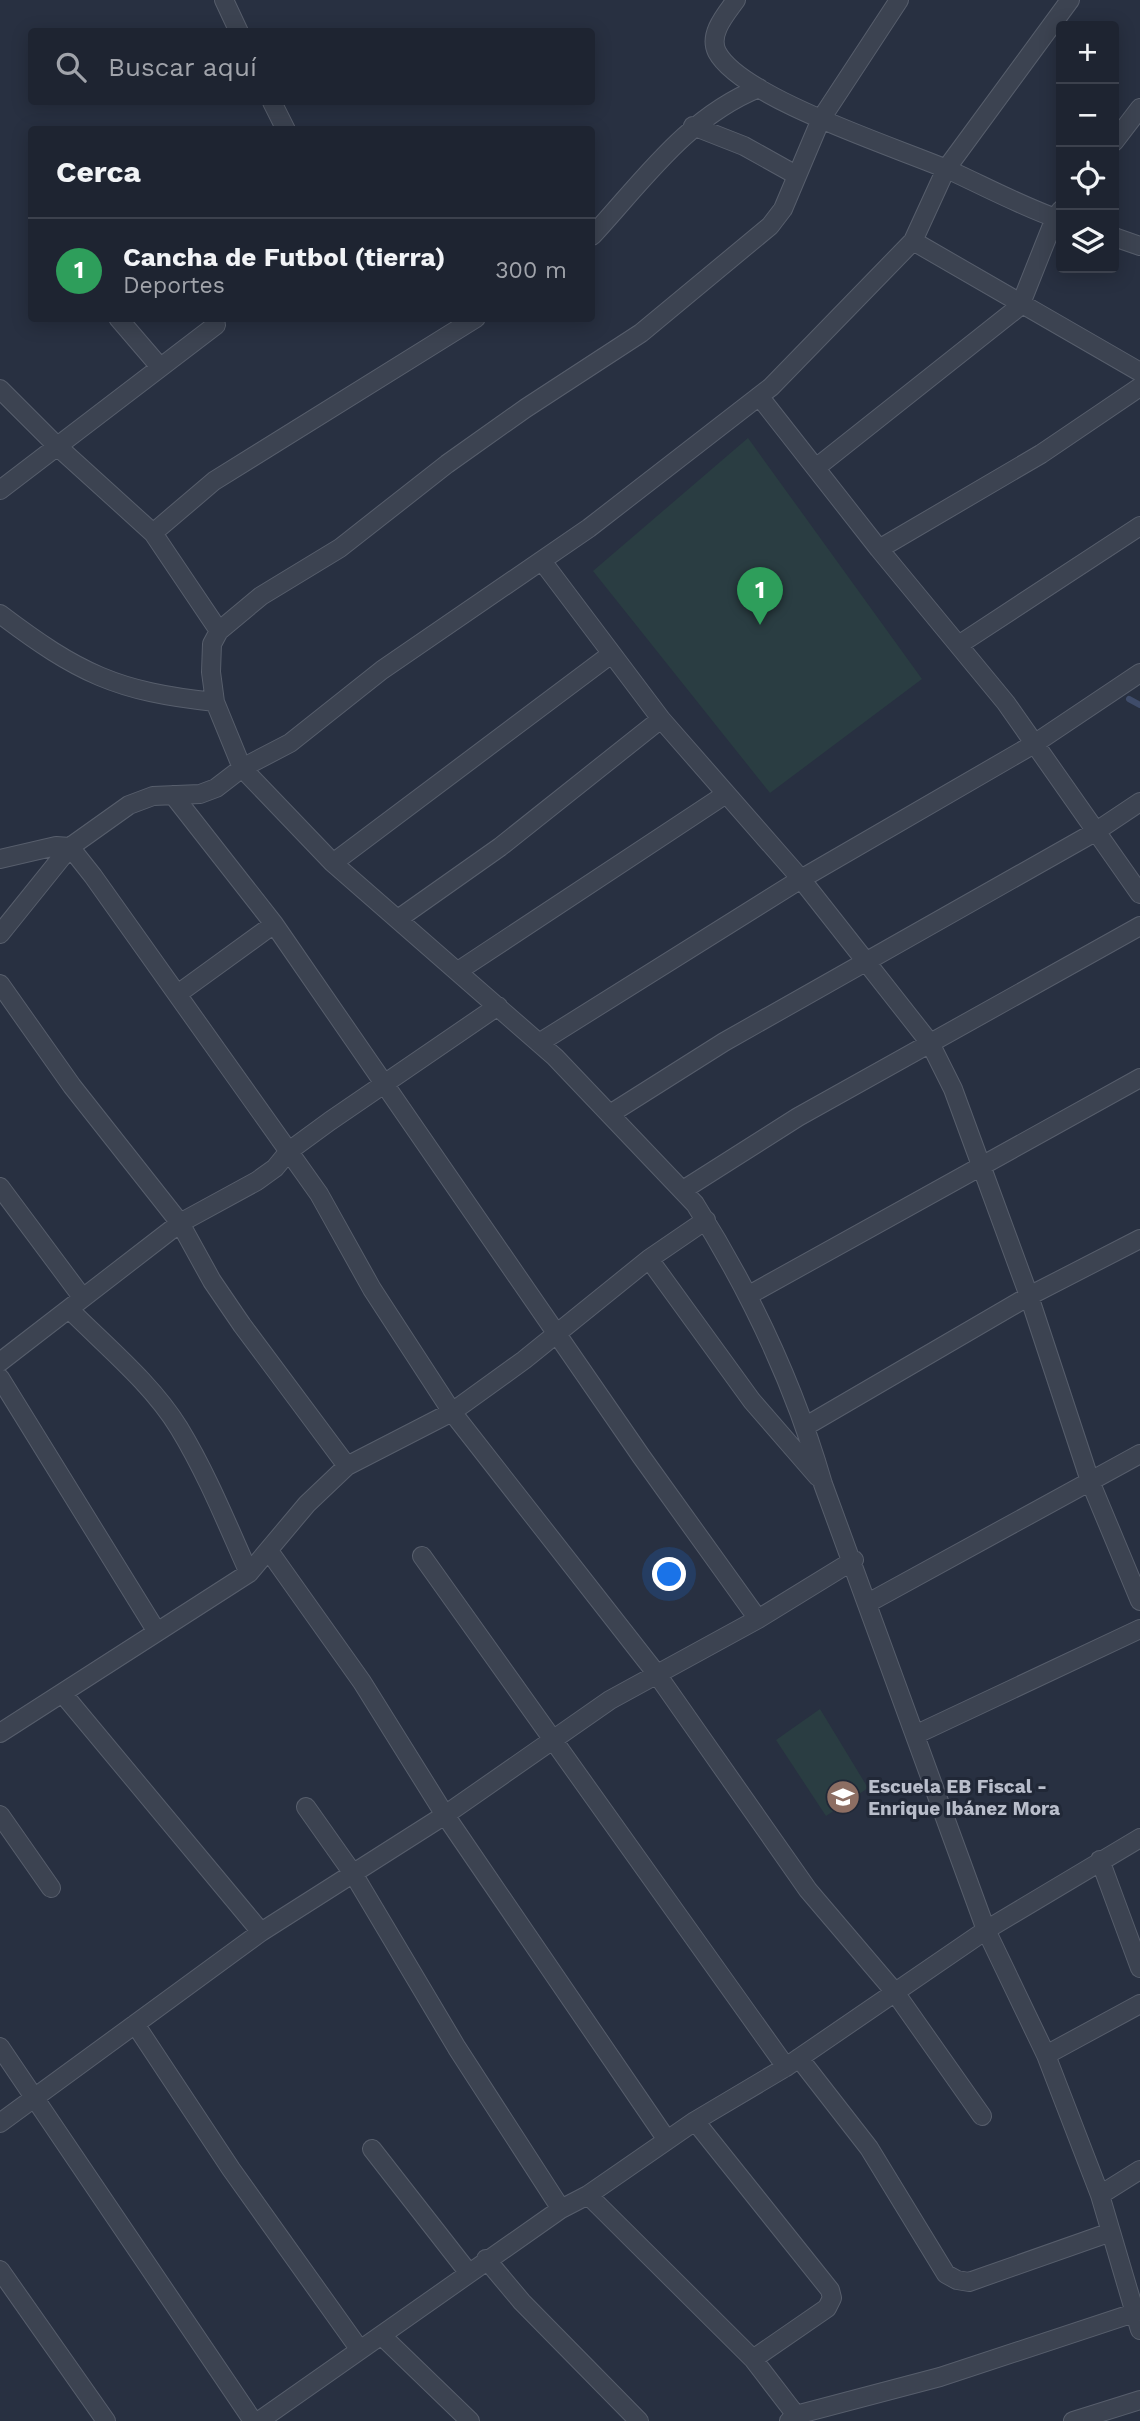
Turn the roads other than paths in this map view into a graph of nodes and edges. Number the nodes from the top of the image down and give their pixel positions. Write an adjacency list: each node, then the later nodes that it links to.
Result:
1 (225, 0): 5 (street)
2 (736, 0): 6 (street)
3 (899, 0): 9 (street)
4 (1070, 0): 13 (street)
5 (237, 28)
6 (759, 88): 9 (street); 11 (street)
7 (274, 105): 10 (street)
8 (1140, 108): 12 (street)
9 (821, 119): 13 (street); 14 (street)
10 (284, 126)
11 (693, 126): 14 (street); 17 (street)
12 (1119, 135)
13 (946, 169): 15 (street); 19 (street)
14 (796, 175): 38 (street)
15 (1056, 215)
16 (1056, 223): 21 (street)
17 (595, 233)
18 (1119, 239): 20 (street)
19 (913, 241): 21 (street); 29 (street)
20 (1140, 246)
21 (1020, 306): 26 (street); 31 (street)
22 (121, 322): 25 (street)
23 (470, 322): 34 (street)
24 (216, 325): 25 (street)
25 (160, 367): 30 (street)
26 (1140, 372)
27 (1140, 387): 35 (street)
28 (0, 389): 30 (street)
29 (759, 396): 31 (street); 36 (street)
30 (57, 446): 32 (street); 34 (street)
31 (817, 467): 35 (street)
32 (0, 490)
33 (1140, 526): 39 (street)
34 (153, 533): 38 (street)
35 (879, 549): 39 (street)
36 (542, 561): 40 (street); 45 (street)
37 (0, 614): 42 (street)
38 (219, 631): 42 (street)
39 (960, 645): 44 (street)
40 (610, 655): 43 (street); 52 (street)
41 (1140, 673): 44 (street)
42 (215, 702): 45 (street)
43 (661, 719): 46 (street); 55 (street)
44 (1034, 744): 49 (street); 53 (street)
45 (242, 768): 47 (street); 52 (street)
46 (726, 794): 53 (street); 60 (street)
47 (173, 795): 50 (street); 56 (street)
48 (1140, 802): 49 (street)
49 (1095, 832): 54 (street); 59 (street)
50 (70, 847): 51 (street); 58 (street); 62 (street)
51 (0, 859)
52 (333, 863): 55 (street)
53 (801, 878): 59 (street); 64 (street)
54 (1140, 894)
55 (398, 919): 60 (street)
56 (274, 924): 62 (street); 67 (street)
57 (1140, 926): 65 (street)
58 (0, 934)
59 (867, 960): 65 (street); 68 (street)
60 (458, 971): 63 (street)
61 (0, 985): 74 (street)
62 (179, 993): 69 (street)
63 (498, 1006): 64 (street); 67 (street)
64 (539, 1043): 68 (street)
65 (930, 1043): 70 (street); 72 (street)
66 (1140, 1078): 70 (street)
67 (382, 1085): 69 (street); 80 (street)
68 (610, 1114): 72 (street)
69 (289, 1151): 74 (street); 83 (street)
70 (981, 1165): 77 (street); 78 (street)
71 (0, 1187): 79 (street)
72 (683, 1190): 73 (street)
73 (706, 1220): 76 (street); 77 (street)
74 (180, 1223): 79 (street); 86 (street)
75 (1140, 1239): 78 (street)
76 (649, 1259): 80 (street); 88 (street)
77 (749, 1295): 84 (street)
78 (1029, 1296): 84 (street); 87 (street)
79 (76, 1304): 81 (street); 92 (street)
80 (556, 1334): 83 (street); 95 (street)
81 (0, 1362)
82 (0, 1378): 97 (street)
83 (452, 1412): 86 (street); 98 (street)
84 (806, 1426): 88 (street)
85 (1140, 1454): 87 (street)
86 (347, 1466): 89 (street)
87 (1090, 1480): 93 (street); 94 (street)
88 (824, 1484): 91 (street)
89 (269, 1551): 92 (street); 105 (street)
90 (422, 1556): 102 (street)
91 (854, 1560): 94 (street); 95 (street)
92 (248, 1573): 97 (street)
93 (1140, 1601)
94 (869, 1603): 101 (street)
95 (758, 1619): 98 (street)
96 (1140, 1629): 101 (street)
97 (157, 1632): 99 (street)
98 (656, 1673): 102 (street); 113 (street)
99 (63, 1694): 100 (street); 111 (street)
100 (0, 1733)
101 (917, 1734): 110 (street)
102 (552, 1738): 105 (street); 118 (street)
103 (306, 1807): 108 (street)
104 (0, 1815): 109 (street)
105 (445, 1815): 108 (street); 123 (street)
106 (1140, 1838): 107 (street)
107 (1100, 1860): 110 (street); 112 (street)
108 (354, 1875): 111 (street); 128 (street)
109 (51, 1888)
110 (986, 1930): 113 (street); 117 (street)
111 (261, 1932): 115 (street)
112 (1140, 1968)
113 (894, 1992): 118 (street); 120 (street)
114 (1140, 2004): 117 (street)
115 (135, 2024): 119 (street); 135 (street)
116 (0, 2047): 119 (street)
117 (1046, 2055): 127 (street)
118 (792, 2063): 121 (street); 129 (street)
119 (35, 2096): 122 (street); 141 (street)
120 (982, 2116)
121 (695, 2122): 123 (street); 136 (street)
122 (0, 2123)
123 (667, 2140): 126 (street)
124 (372, 2149): 132 (street)
125 (1140, 2170): 127 (street)
126 (588, 2195): 128 (street); 136 (street)
127 (1100, 2195): 129 (street)
128 (561, 2209): 130 (street)
129 (1111, 2232): 133 (street)
130 (486, 2259): 132 (street); 143 (street)
131 (0, 2270): 140 (street)
132 (468, 2272): 134 (street)
133 (1138, 2319): 139 (street)
134 (382, 2336): 135 (street); 142 (street)
135 (360, 2350): 138 (street)
136 (753, 2359): 139 (street)
137 (1140, 2400): 144 (street)
138 (271, 2418)
139 (793, 2418)
140 (106, 2421)
141 (253, 2421)
142 (470, 2421)
143 (639, 2421)
144 (1073, 2421)

